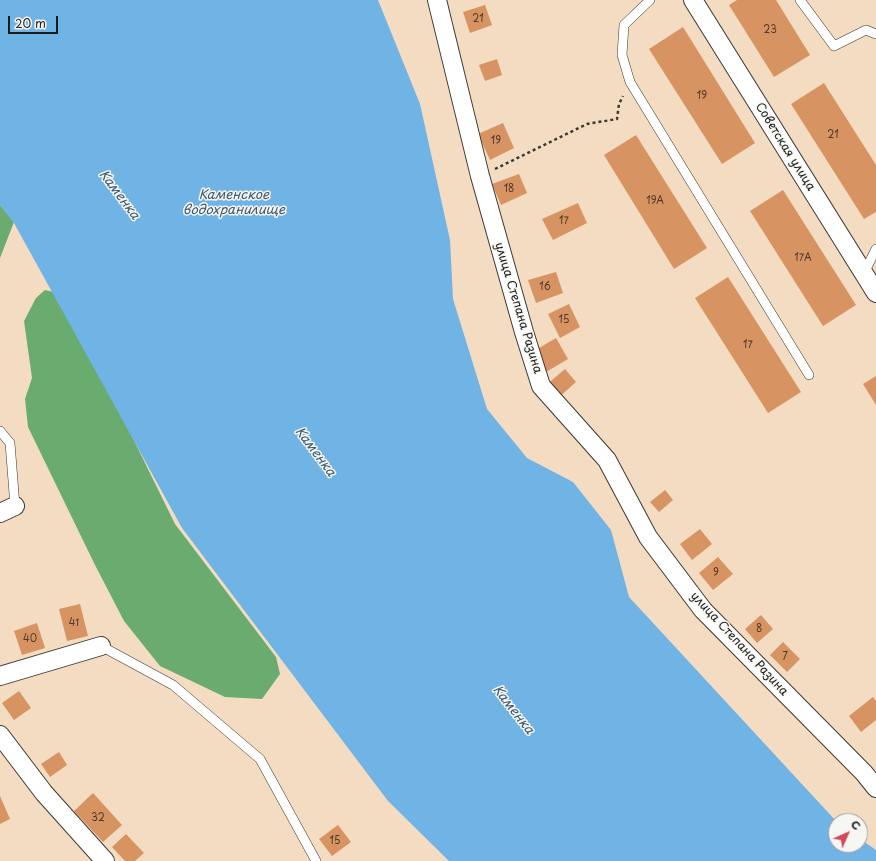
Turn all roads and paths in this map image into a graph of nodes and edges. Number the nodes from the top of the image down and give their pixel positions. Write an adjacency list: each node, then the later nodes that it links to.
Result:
1 (437, 0): 7 (street, улица Степана Разина)
2 (650, 0): 6 (lane)
3 (693, 0): 9 (street, Советская улица)
4 (800, 0): 5 (lane)
5 (876, 34)
6 (630, 82): 7 (path); 11 (lane)
7 (480, 176): 17 (street, улица Степана Разина)
8 (876, 249): 9 (lane)
9 (864, 273): 10 (street, Советская улица)
10 (876, 293)
11 (809, 374)
12 (0, 432): 13 (lane)
13 (8, 510)
14 (101, 646): 15 (street); 19 (lane)
15 (0, 676)
16 (0, 735): 18 (street)
17 (876, 788)
18 (105, 861)
19 (316, 861)

